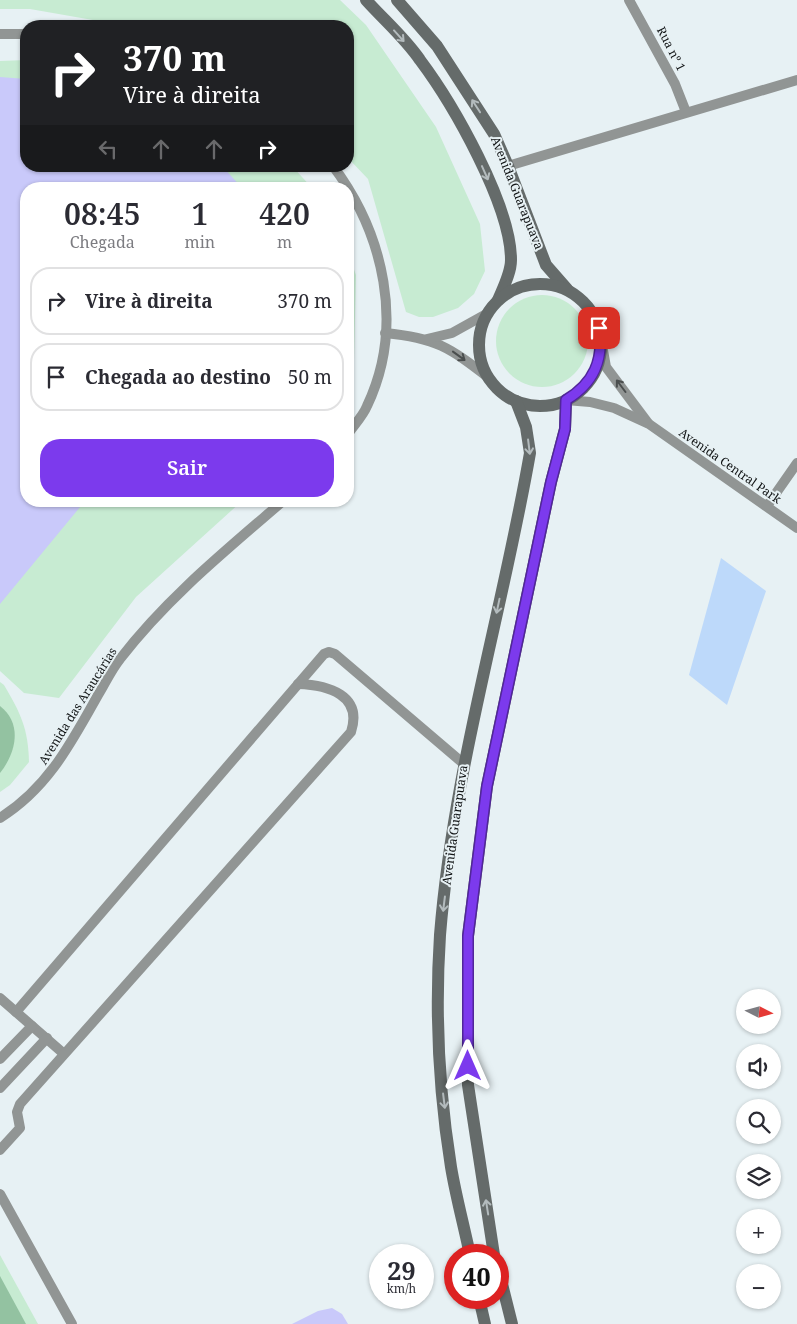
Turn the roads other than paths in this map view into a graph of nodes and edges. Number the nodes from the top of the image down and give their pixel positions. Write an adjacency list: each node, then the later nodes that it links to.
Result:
1 (366, 0): 13 (street, Avenida Guarapuava, one-way to 13)
2 (396, 0): 8 (street, Avenida Guarapuava, one-way to 2)
3 (629, 0): 7 (street, Rua nº 1)
4 (0, 34): 5 (street)
5 (20, 34)
6 (797, 80): 7 (street)
7 (686, 112): 8 (street)
8 (508, 166): 12 (street, Avenida Guarapuava)
9 (338, 172): 10 (street)
10 (345, 182)
11 (354, 196): 15 (street)
12 (566, 289): 13 (street); 17 (street)
13 (498, 300): 14 (street)
14 (488, 313): 16 (street); 18 (street)
15 (385, 332): 16 (street); 22 (street)
16 (427, 339): 18 (street, one-way to 18)
17 (602, 345): 19 (street); 21 (street, one-way to 17)
18 (489, 378): 20 (street)
19 (566, 400): 20 (street); 21 (street); 40 (street, one-way to 19)
20 (516, 401): 28 (street, Avenida Guarapuava, one-way to 28)
21 (649, 424): 24 (street, Avenida Central Park)
22 (354, 425)
23 (797, 464): 24 (street)
24 (767, 506): 26 (street, Avenida Central Park)
25 (276, 507): 29 (street, Avenida das Araucárias)
26 (797, 528)
27 (298, 684): 28 (street); 31 (street); 34 (street)
28 (464, 764): 39 (street, Avenida Guarapuava, one-way to 39)
29 (0, 818)
30 (0, 998): 31 (street)
31 (16, 1012): 32 (street)
32 (32, 1026): 33 (street); 35 (street)
33 (47, 1038): 34 (street); 36 (street)
34 (63, 1053): 37 (street)
35 (0, 1059)
36 (0, 1088)
37 (0, 1150)
38 (0, 1194): 43 (street)
39 (468, 1244)
40 (492, 1244)
41 (482, 1309): 44 (street)
42 (508, 1309): 45 (street)
43 (72, 1324)
44 (485, 1324)
45 (512, 1324)

